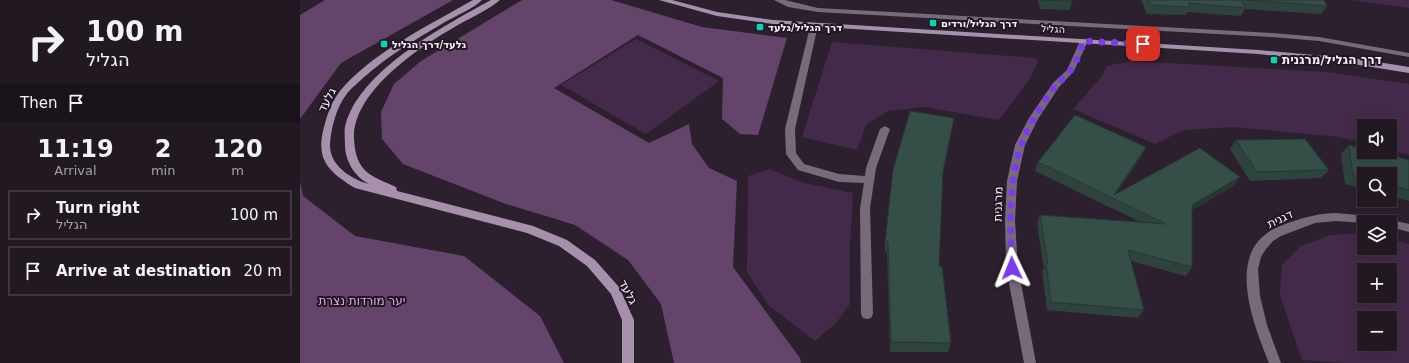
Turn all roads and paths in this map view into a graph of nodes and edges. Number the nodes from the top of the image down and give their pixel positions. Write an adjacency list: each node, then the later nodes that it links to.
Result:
1 (478, 0): 13 (street, גלעד)
2 (496, 0): 13 (street, גלעד)
3 (663, 0): 6 (street, הגליל)
4 (686, 0): 6 (street, הגליל)
5 (778, 0): 9 (street)
6 (743, 18): 7 (street, הגליל)
7 (814, 25): 8 (street, הגליל); 12 (street)
8 (1084, 41): 10 (street, הגליל); 19 (street, מרגנית)
9 (1409, 54)
10 (1409, 70)
11 (885, 129): 12 (street)
12 (869, 180): 17 (street)
13 (412, 199): 18 (street, גלעד)
14 (1357, 218): 20 (street, דגנית)
15 (1397, 225): 16 (street)
16 (1409, 228)
17 (867, 314)
18 (628, 363)
19 (1030, 363)
20 (1275, 363)

